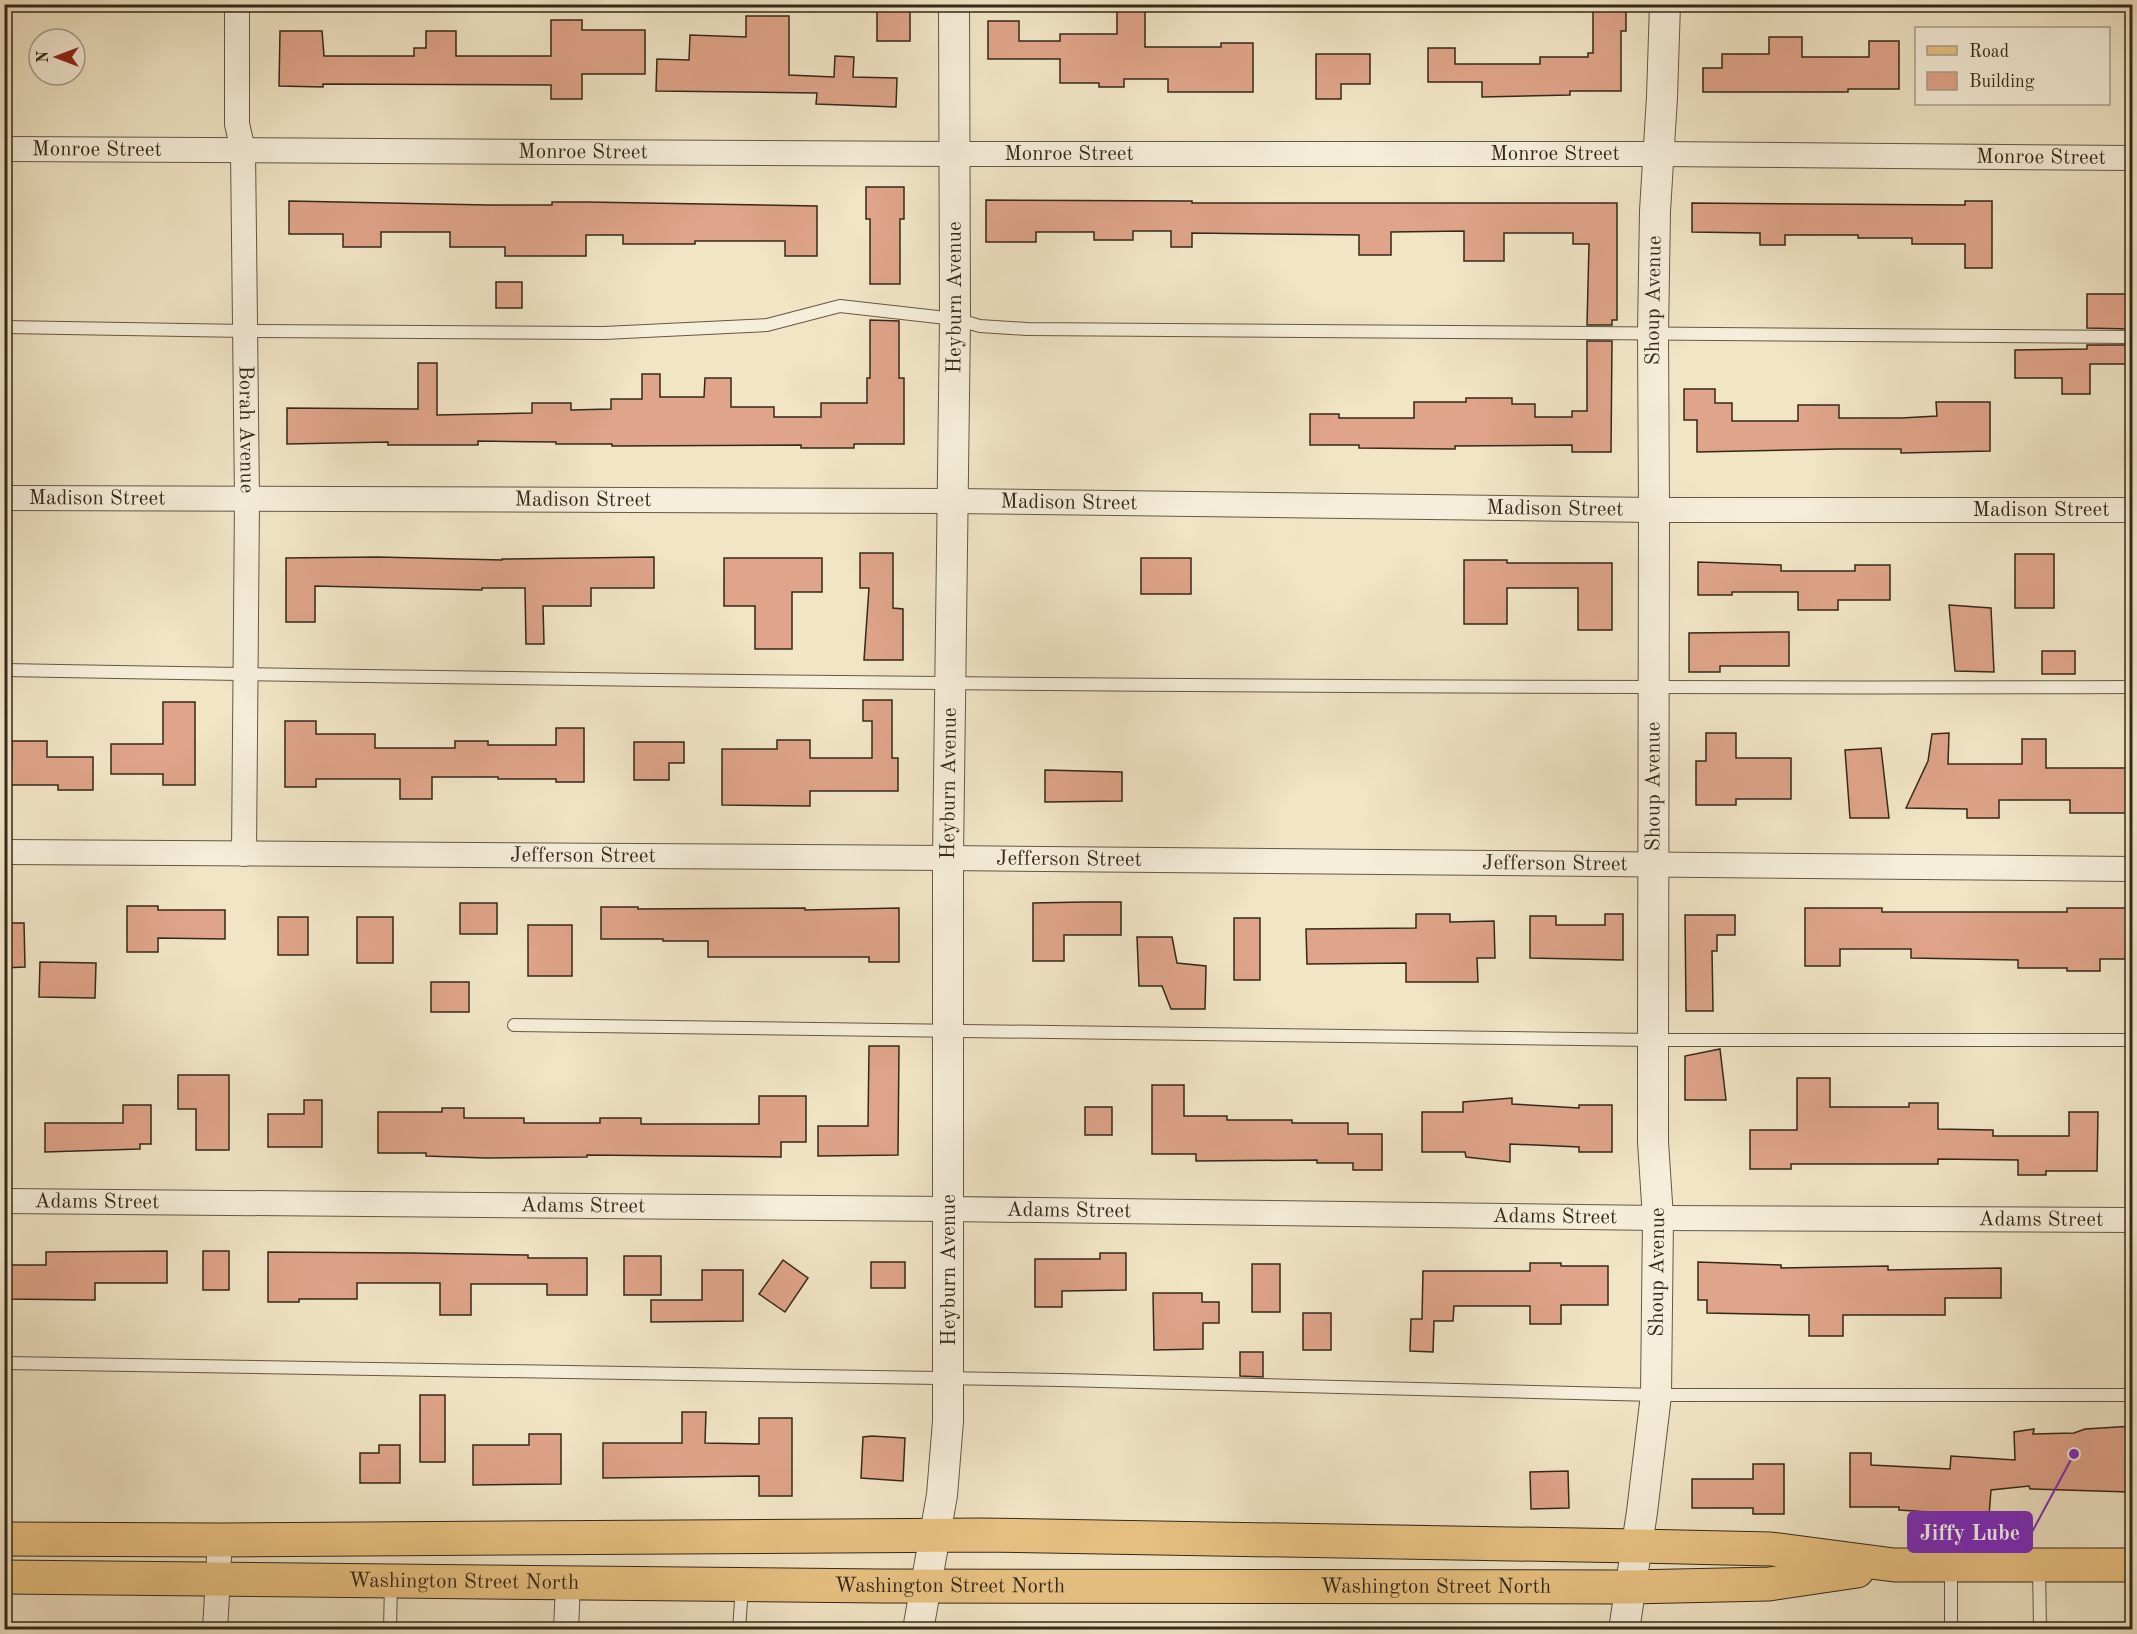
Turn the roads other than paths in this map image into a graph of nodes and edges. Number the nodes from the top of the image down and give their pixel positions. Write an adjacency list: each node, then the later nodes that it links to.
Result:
1 (237, 4): 5 (street, Borah Avenue)
2 (954, 4): 6 (street, Heyburn Avenue)
3 (1665, 4): 7 (street, Shoup Avenue)
4 (4, 149): 5 (street, Monroe Street)
5 (243, 150): 6 (street, Monroe Street); 11 (street, Borah Avenue)
6 (955, 154): 7 (street, Monroe Street); 9 (street, Heyburn Avenue)
7 (1658, 154): 8 (street, Monroe Street); 12 (street, Shoup Avenue)
8 (2133, 158)
9 (954, 319): 11 (lane); 12 (lane); 16 (street, Heyburn Avenue)
10 (4, 327): 11 (lane)
11 (246, 331): 15 (street, Borah Avenue)
12 (1653, 333): 13 (lane); 17 (street, Shoup Avenue)
13 (2133, 337)
14 (4, 498): 15 (street, Madison Street)
15 (247, 500): 16 (street, Madison Street); 20 (street, Borah Avenue)
16 (953, 501): 17 (street, Madison Street); 21 (street, Heyburn Avenue)
17 (1654, 510): 18 (street, Madison Street); 23 (street, Shoup Avenue)
18 (2133, 510)
19 (4, 670): 20 (lane)
20 (244, 675): 21 (lane); 25 (street, Borah Avenue)
21 (950, 683): 23 (lane); 26 (street, Heyburn Avenue)
22 (2133, 687): 23 (lane)
23 (1653, 688): 27 (street, Shoup Avenue)
24 (4, 852): 25 (street, Jefferson Street)
25 (244, 854): 26 (street, Jefferson Street)
26 (948, 858): 27 (street, Jefferson Street); 30 (street, Heyburn Avenue)
27 (1653, 865): 28 (street, Jefferson Street); 31 (street, Shoup Avenue)
28 (2133, 869)
29 (514, 1025): 30 (lane)
30 (948, 1031): 31 (lane); 34 (street, Heyburn Avenue)
31 (1653, 1040): 32 (lane); 35 (street, Shoup Avenue)
32 (2133, 1040)
33 (4, 1201): 34 (street, Adams Street)
34 (949, 1209): 35 (street, Adams Street); 38 (street, Heyburn Avenue)
35 (1658, 1218): 36 (street, Adams Street); 39 (street, Shoup Avenue)
36 (2133, 1220)
37 (4, 1363): 38 (lane)
38 (949, 1379): 39 (lane); 43 (street, Heyburn Avenue)
39 (1656, 1395): 40 (lane); 47 (street, Shoup Avenue)
40 (2133, 1395)
41 (4, 1539): 42 (main road, Washington Street North)
42 (220, 1540): 43 (main road, Washington Street North); 49 (street)
43 (929, 1561): 47 (main road, Washington Street North); 47 (main road, Washington Street North); 52 (main road, Washington Street North); 57 (street, Heyburn Avenue)
44 (1951, 1565): 45 (main road, Washington Street North); 47 (main road, Washington Street North); 59 (lane)
45 (2039, 1565): 46 (main road, Washington Street North); 60 (lane)
46 (2133, 1566)
47 (1634, 1567): 58 (street, Shoup Avenue)
48 (4, 1577): 49 (main road, Washington Street North)
49 (218, 1579): 50 (main road, Washington Street North); 53 (street)
50 (392, 1582): 51 (main road, Washington Street North); 54 (lane)
51 (568, 1583): 52 (main road, Washington Street North); 55 (street)
52 (742, 1584): 56 (lane)
53 (216, 1629)
54 (390, 1629)
55 (566, 1629)
56 (739, 1629)
57 (918, 1629)
58 (1624, 1629)
59 (1952, 1629)
60 (2040, 1629)

